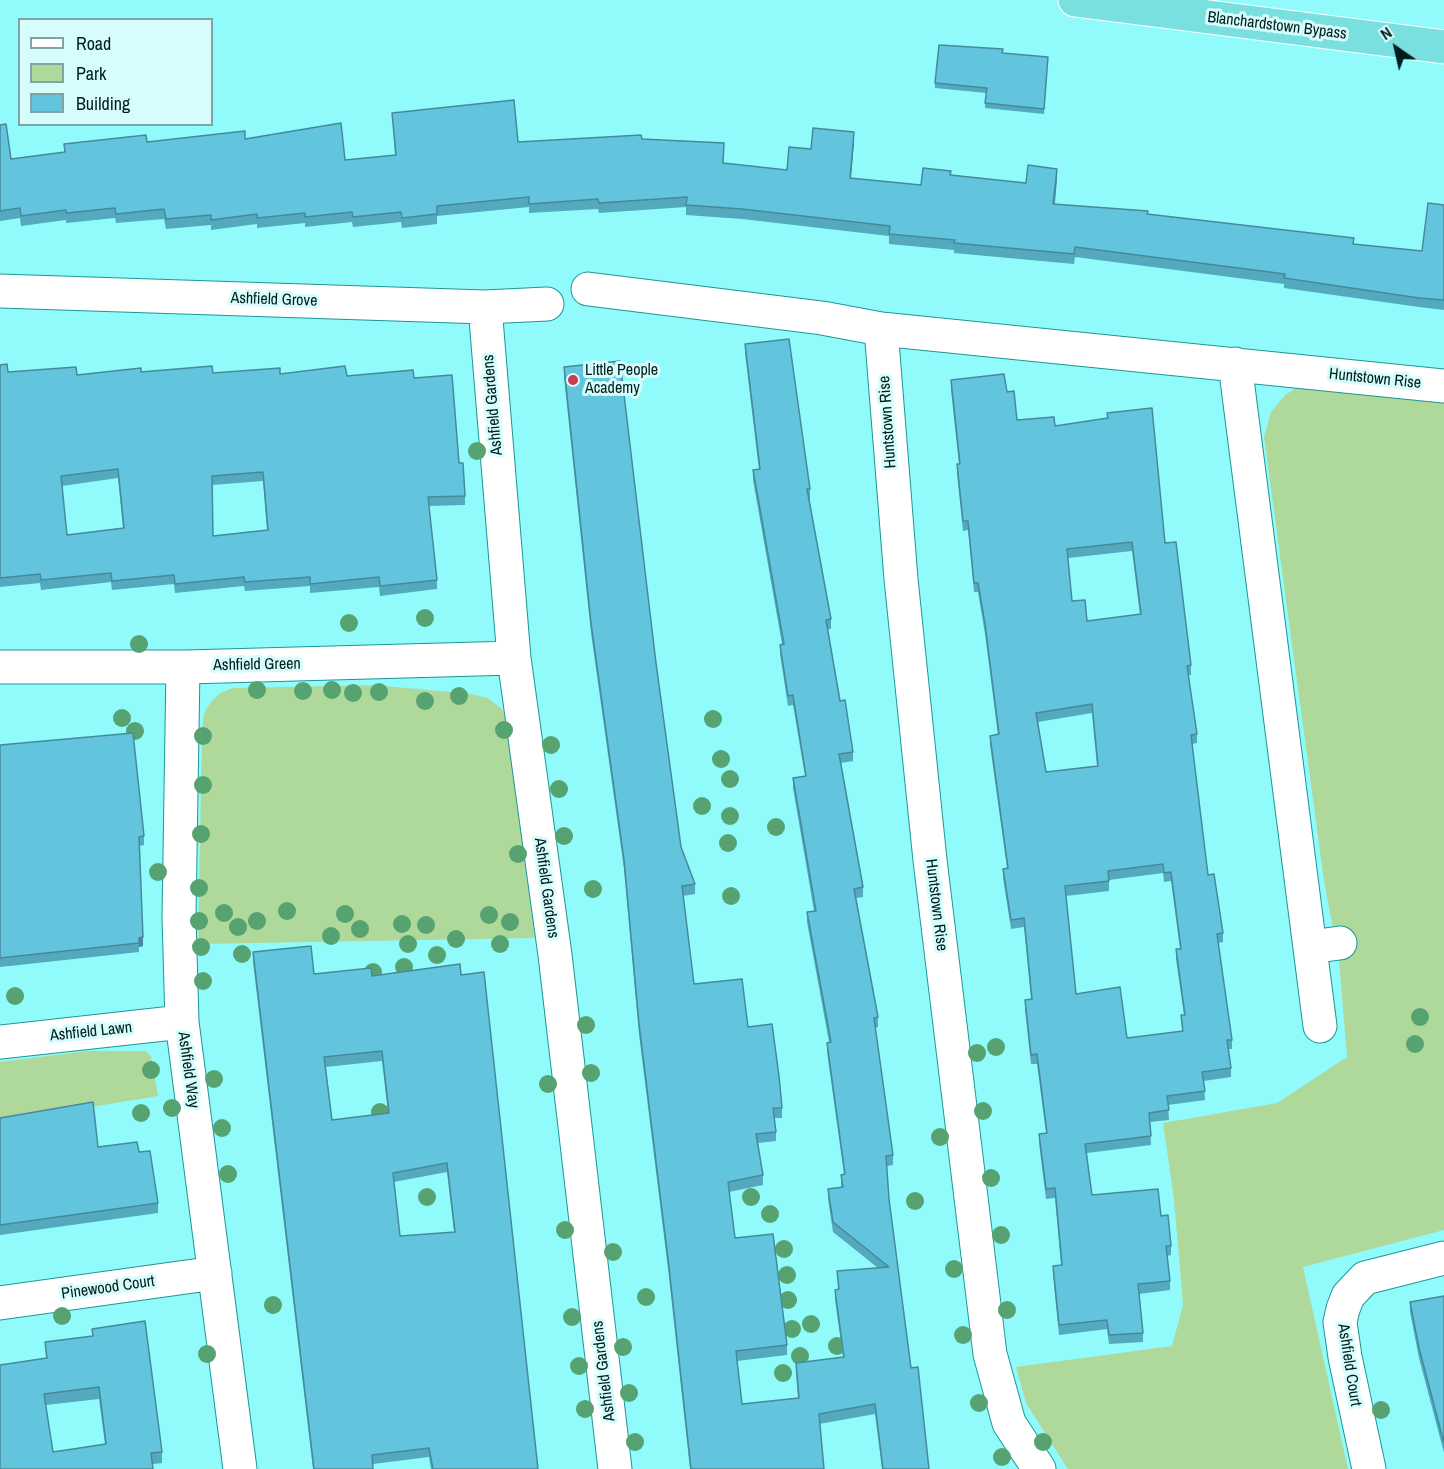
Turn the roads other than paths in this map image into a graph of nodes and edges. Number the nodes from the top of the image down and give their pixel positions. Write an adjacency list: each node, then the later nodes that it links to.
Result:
1 (1075, 0): 2 (highway, Blanchardstown Bypass)
2 (1444, 48)
3 (588, 289): 7 (street, Huntstown Rise)
4 (0, 291): 6 (street, Ashfield Grove)
5 (547, 304): 6 (street, Ashfield Grove)
6 (485, 307): 10 (street, Ashfield Gardens)
7 (881, 329): 8 (street, Huntstown Rise); 21 (street, Huntstown Rise)
8 (1235, 364): 9 (street, Huntstown Rise); 14 (street)
9 (1444, 386)
10 (514, 658): 12 (street, Ashfield Green); 20 (street, Ashfield Gardens)
11 (0, 667): 12 (street, Ashfield Green)
12 (183, 667): 13 (street, Ashfield Way)
13 (182, 1022): 15 (street, Ashfield Lawn); 17 (street, Ashfield Way)
14 (1320, 1026)
15 (0, 1042)
16 (1444, 1258): 22 (street, Ashfield Court)
17 (215, 1273): 18 (street, Pinewood Court); 19 (street, Ashfield Way)
18 (0, 1303)
19 (240, 1469)
20 (615, 1469)
21 (1040, 1469)
22 (1369, 1469)

